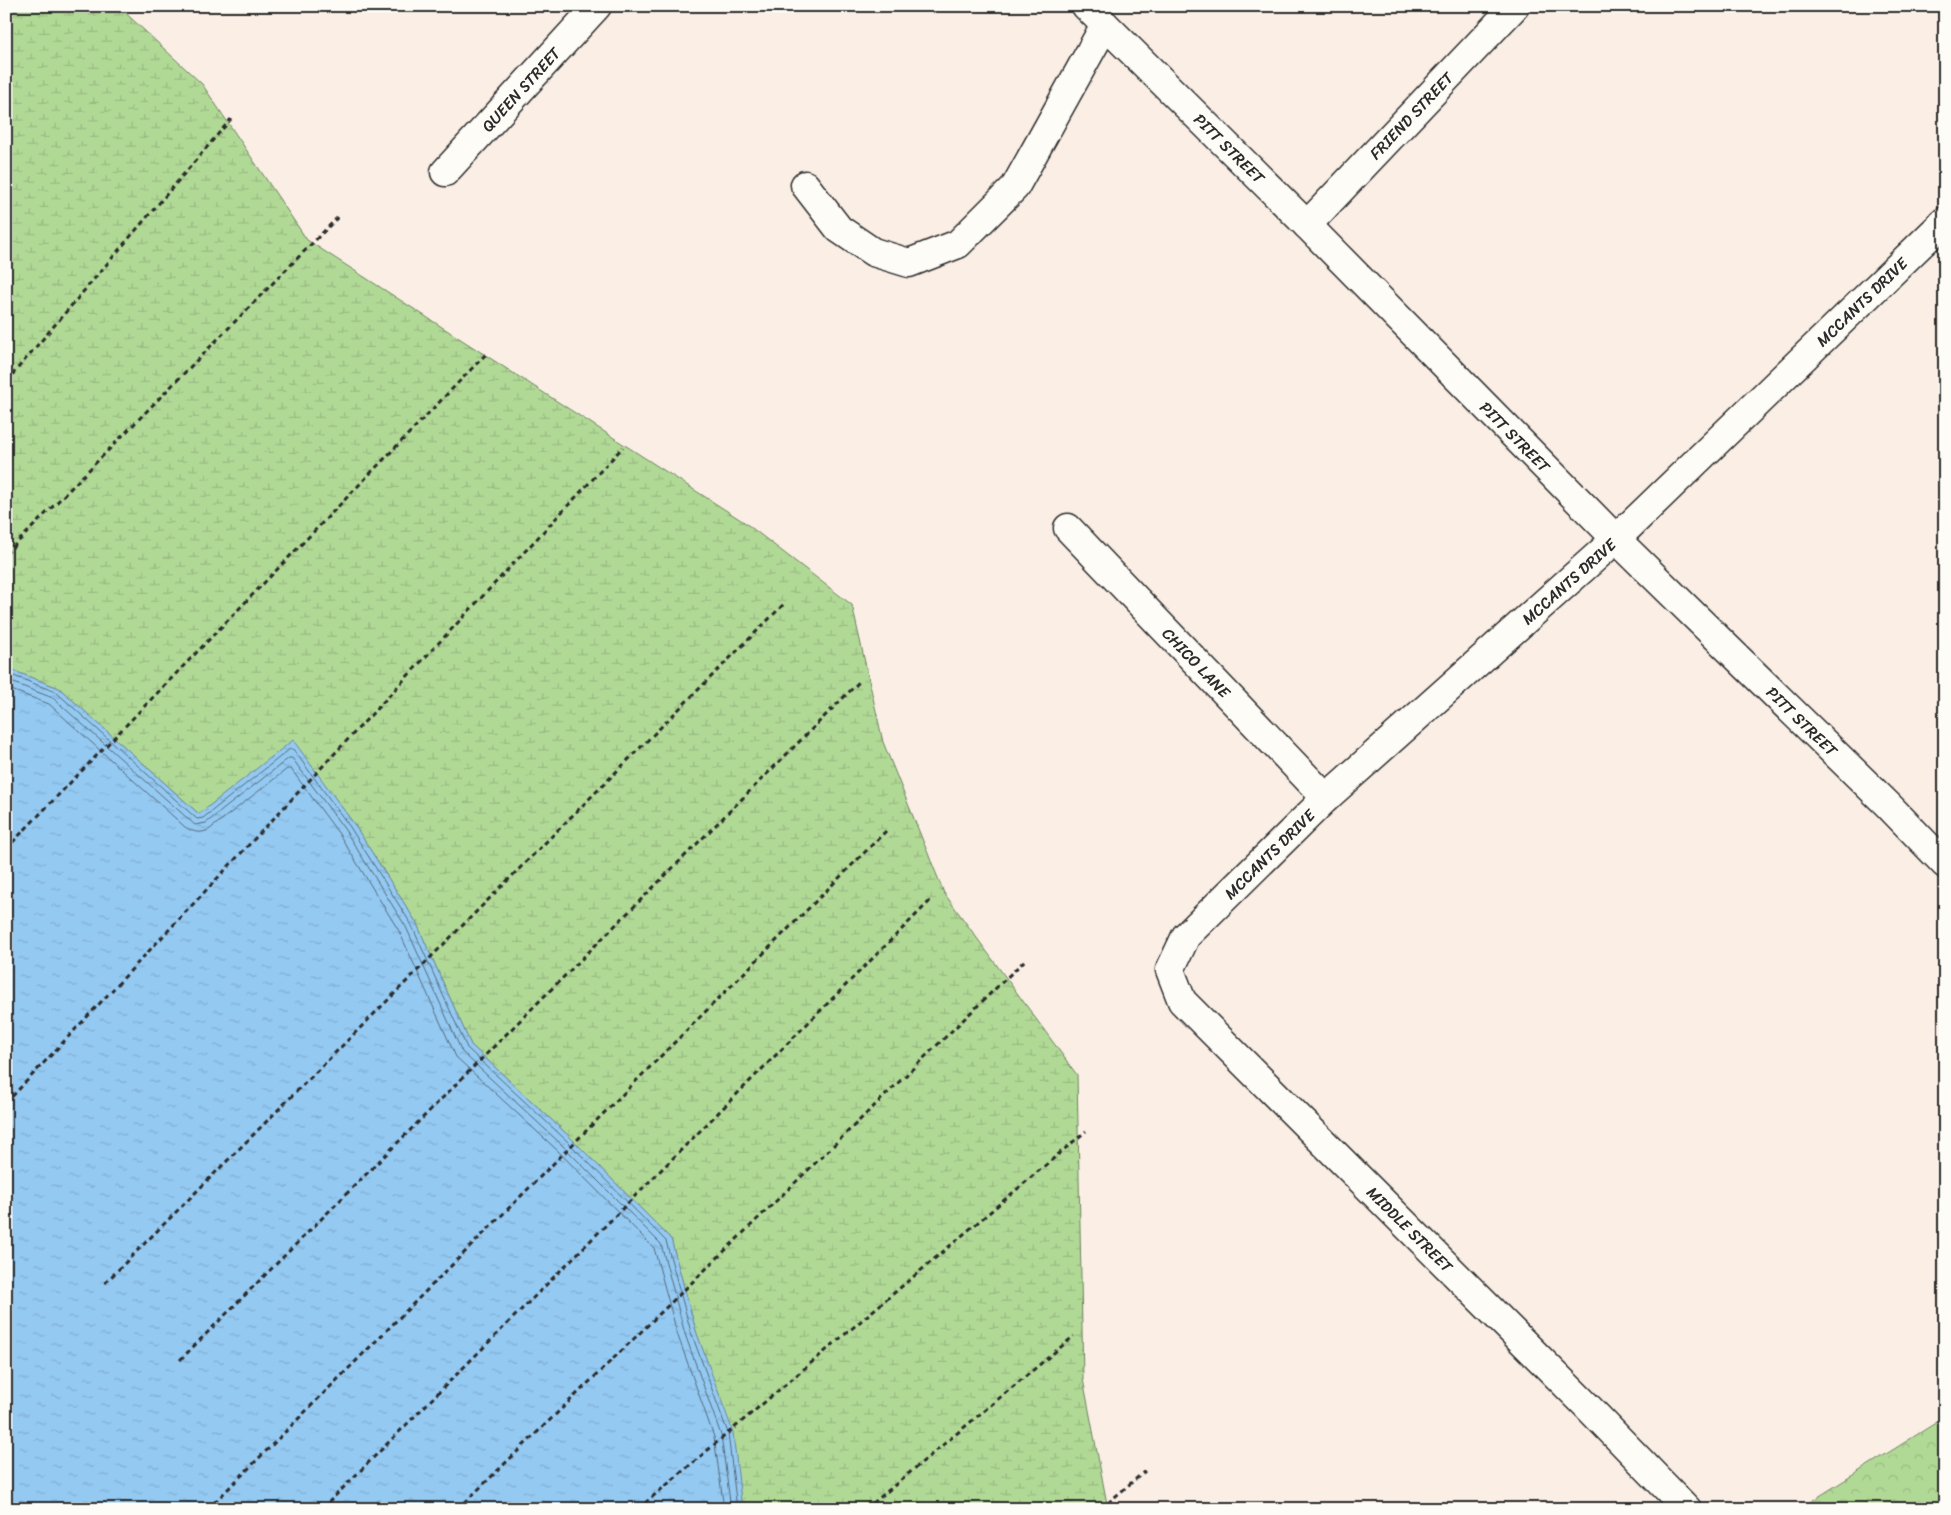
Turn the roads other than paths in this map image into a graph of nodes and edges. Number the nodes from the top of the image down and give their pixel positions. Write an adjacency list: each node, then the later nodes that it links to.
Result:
1 (597, 6): 5 (street, QUEEN STREET)
2 (1086, 6): 4 (street, PITT STREET)
3 (1516, 6): 8 (street, FRIEND STREET)
4 (1105, 25): 6 (street); 8 (street, PITT STREET)
5 (445, 172)
6 (805, 185)
7 (1945, 221): 10 (street, MCCANTS DRIVE)
8 (1307, 225): 10 (street, PITT STREET)
9 (1068, 528): 11 (street, CHICO LANE)
10 (1616, 539): 11 (street, MCCANTS DRIVE); 12 (street, PITT STREET)
11 (1326, 798): 13 (street, MCCANTS DRIVE)
12 (1945, 864)
13 (1186, 936): 14 (street, MIDDLE STREET)
14 (1687, 1509)

